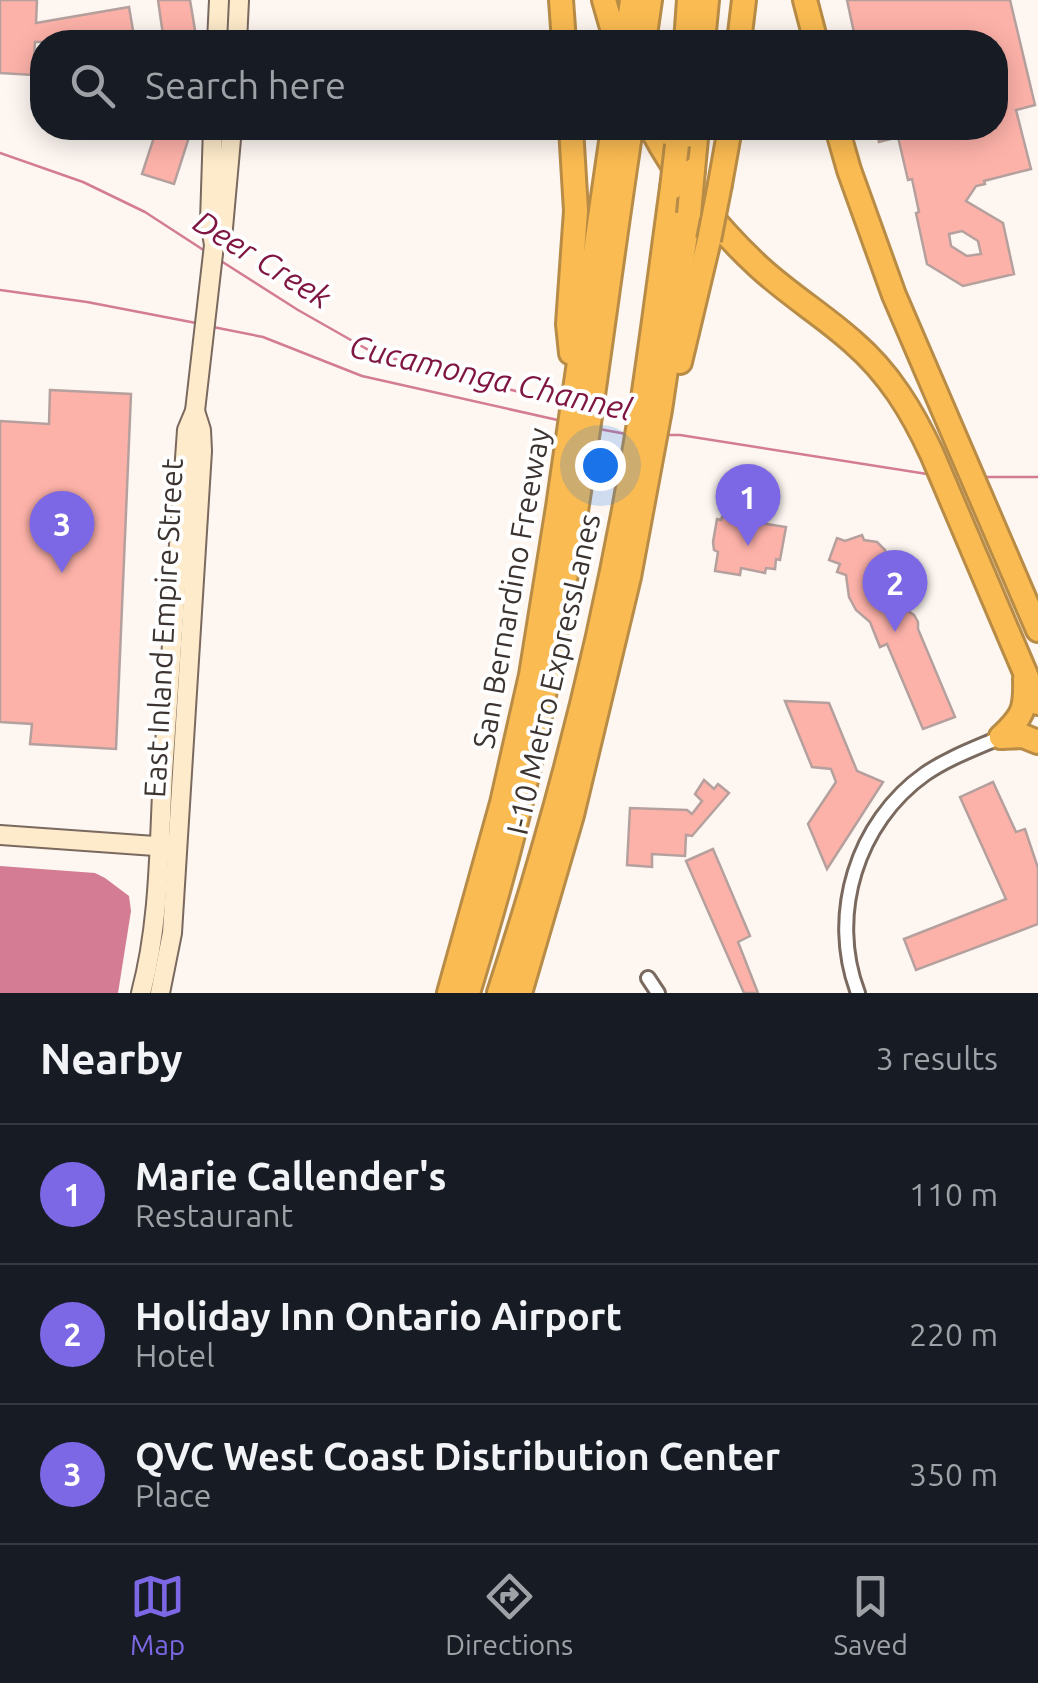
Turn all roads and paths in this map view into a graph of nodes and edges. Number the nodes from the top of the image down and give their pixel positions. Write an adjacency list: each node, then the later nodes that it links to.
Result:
1 (219, 0): 10 (main road)
2 (239, 0): 11 (main road)
3 (561, 0): 12 (highway)
4 (604, 0): 13 (highway)
5 (689, 0): 15 (highway)
6 (707, 0): 16 (highway)
7 (744, 0): 17 (highway)
8 (805, 0): 18 (highway)
9 (638, 2): 14 (highway)
10 (218, 30)
11 (238, 30)
12 (563, 30)
13 (613, 30)
14 (638, 30)
15 (687, 30)
16 (705, 30)
17 (741, 30)
18 (813, 30)
19 (213, 140): 29 (main road)
20 (231, 140): 29 (main road)
21 (572, 140): 30 (highway)
22 (612, 140): 30 (highway, San Bernardino Freeway)
23 (630, 140): 30 (highway)
24 (659, 140): 35 (highway)
25 (678, 140): 31 (highway, bridge)
26 (695, 140): 31 (highway, bridge)
27 (728, 140): 31 (highway, bridge)
28 (840, 140): 34 (highway)
29 (214, 245): 40 (main road, East Inland Empire Street)
30 (583, 393): 32 (highway, San Bernardino Freeway)
31 (657, 408): 33 (highway)
32 (577, 439): 44 (highway, San Bernardino Freeway); 45 (highway, I-10 Metro ExpressLanes)
33 (650, 452): 46 (highway, I-10 Metro ExpressLanes); 47 (highway)
34 (1038, 630)
35 (1025, 673): 36 (highway); 37 (highway)
36 (1038, 703)
37 (1001, 737): 38 (highway); 49 (street)
38 (1038, 742)
39 (0, 835): 40 (main road)
40 (169, 847): 42 (main road); 43 (main road)
41 (648, 978): 48 (street)
42 (141, 993)
43 (160, 993)
44 (449, 993)
45 (468, 993)
46 (499, 993)
47 (520, 993)
48 (658, 993)
49 (858, 993)

